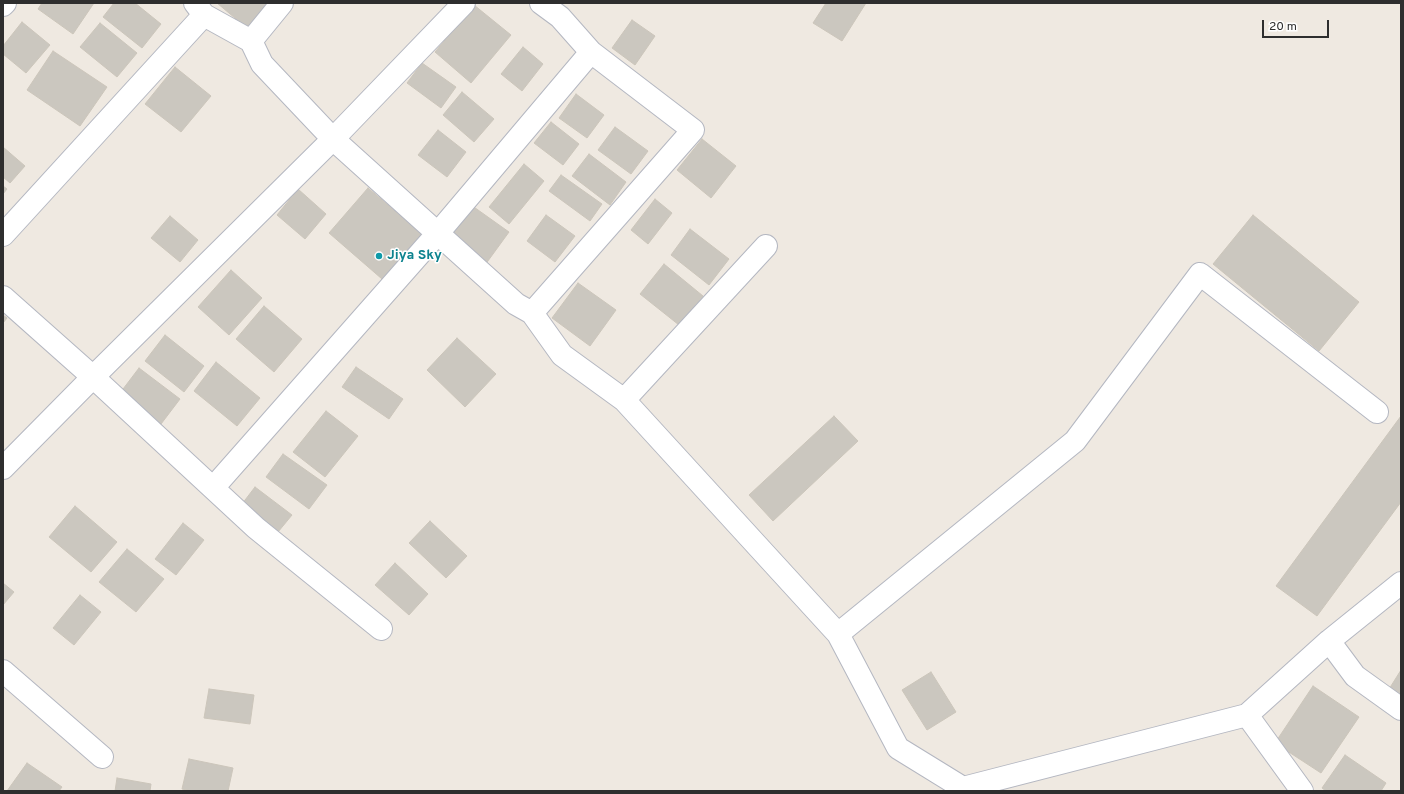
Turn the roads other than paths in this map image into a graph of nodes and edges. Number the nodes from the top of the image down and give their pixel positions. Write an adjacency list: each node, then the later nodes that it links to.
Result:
1 (5, 3): 5 (street)
2 (282, 3): 7 (street)
3 (464, 3): 9 (street)
4 (542, 3): 8 (street)
5 (3, 5)
6 (199, 9): 7 (street); 11 (street)
7 (251, 41): 9 (street)
8 (591, 52): 10 (street); 14 (street)
9 (333, 139): 10 (street); 15 (street)
10 (438, 234): 14 (street); 19 (street)
11 (3, 235)
12 (766, 246): 16 (street)
13 (3, 297): 15 (street)
14 (532, 313): 16 (street)
15 (92, 377): 18 (street); 19 (street)
16 (624, 400): 22 (street)
17 (1377, 412): 22 (street)
18 (3, 468)
19 (213, 488): 21 (street)
20 (1401, 583): 23 (street)
21 (381, 629)
22 (838, 634): 28 (street)
23 (1329, 641): 25 (street); 26 (street)
24 (3, 671): 27 (street)
25 (1401, 709)
26 (1247, 715): 28 (street); 29 (street)
27 (102, 757)
28 (962, 790)
29 (1302, 791)

